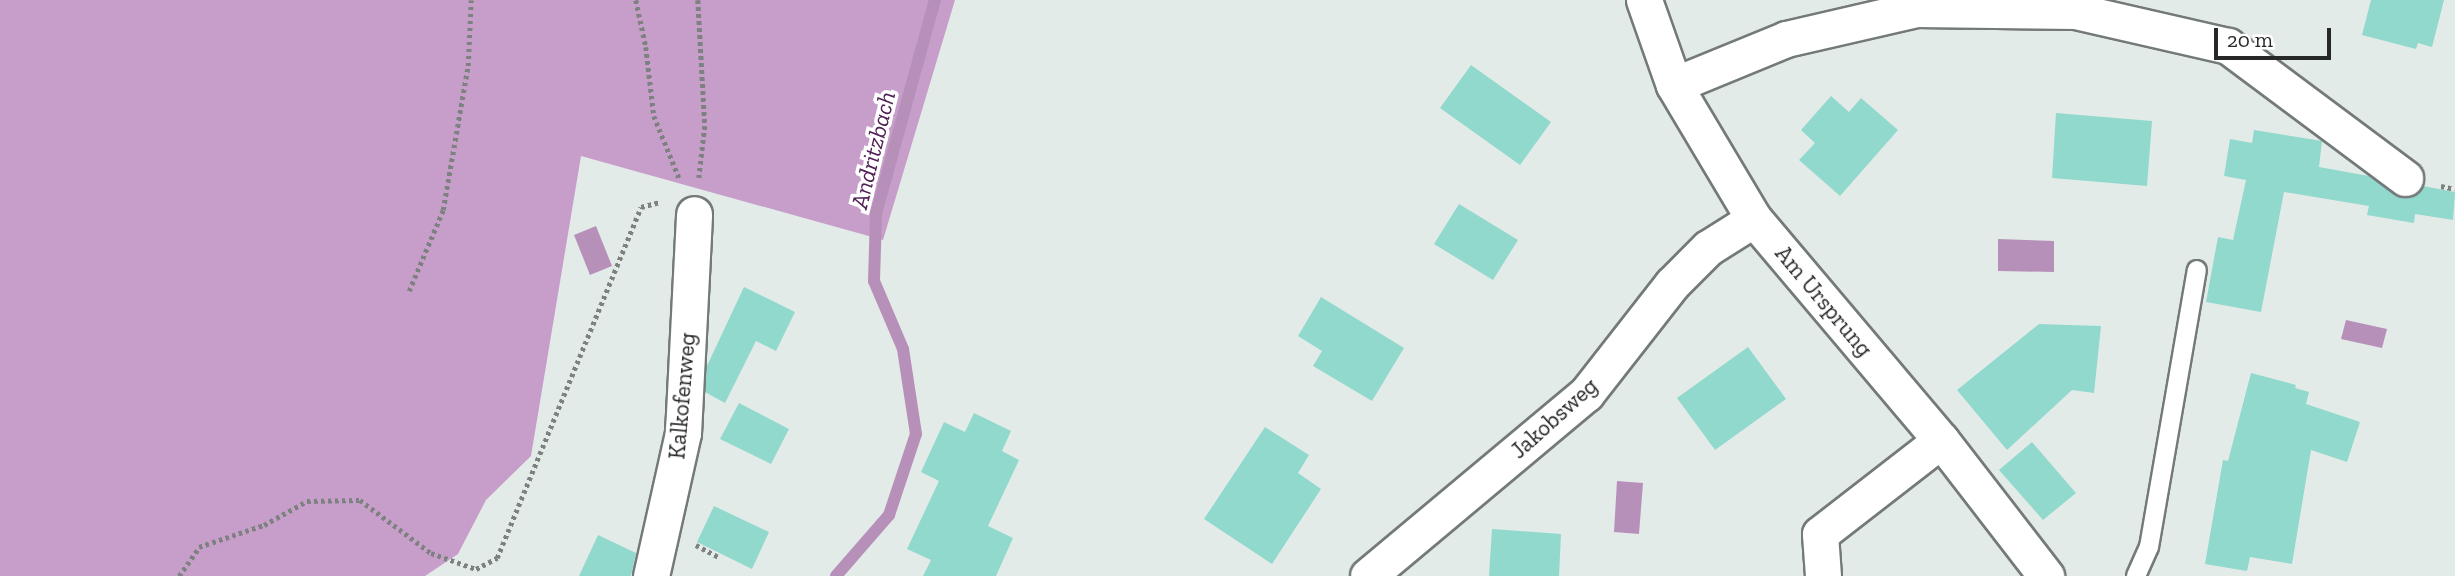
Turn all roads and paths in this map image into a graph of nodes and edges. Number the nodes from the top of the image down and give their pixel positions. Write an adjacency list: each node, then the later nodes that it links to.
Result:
1 (471, 0): 11 (path)
2 (636, 0): 9 (path)
3 (698, 0): 9 (path)
4 (1644, 0): 6 (street, Am Ursprung)
5 (2075, 5): 6 (street); 7 (street)
6 (1674, 85): 8 (street, Am Ursprung)
7 (2406, 178)
8 (1755, 219): 12 (street, Am Ursprung); 13 (street, Jakobsweg)
9 (694, 221): 14 (path); 15 (street, Kalkofenweg)
10 (2197, 271): 19 (lane)
11 (409, 291)
12 (1941, 440): 17 (street); 18 (street, Am Ursprung)
13 (1406, 560): 16 (street, Jakobsweg)
14 (179, 576)
15 (651, 576)
16 (1368, 576)
17 (1823, 576)
18 (2046, 576)
19 (2136, 576)

